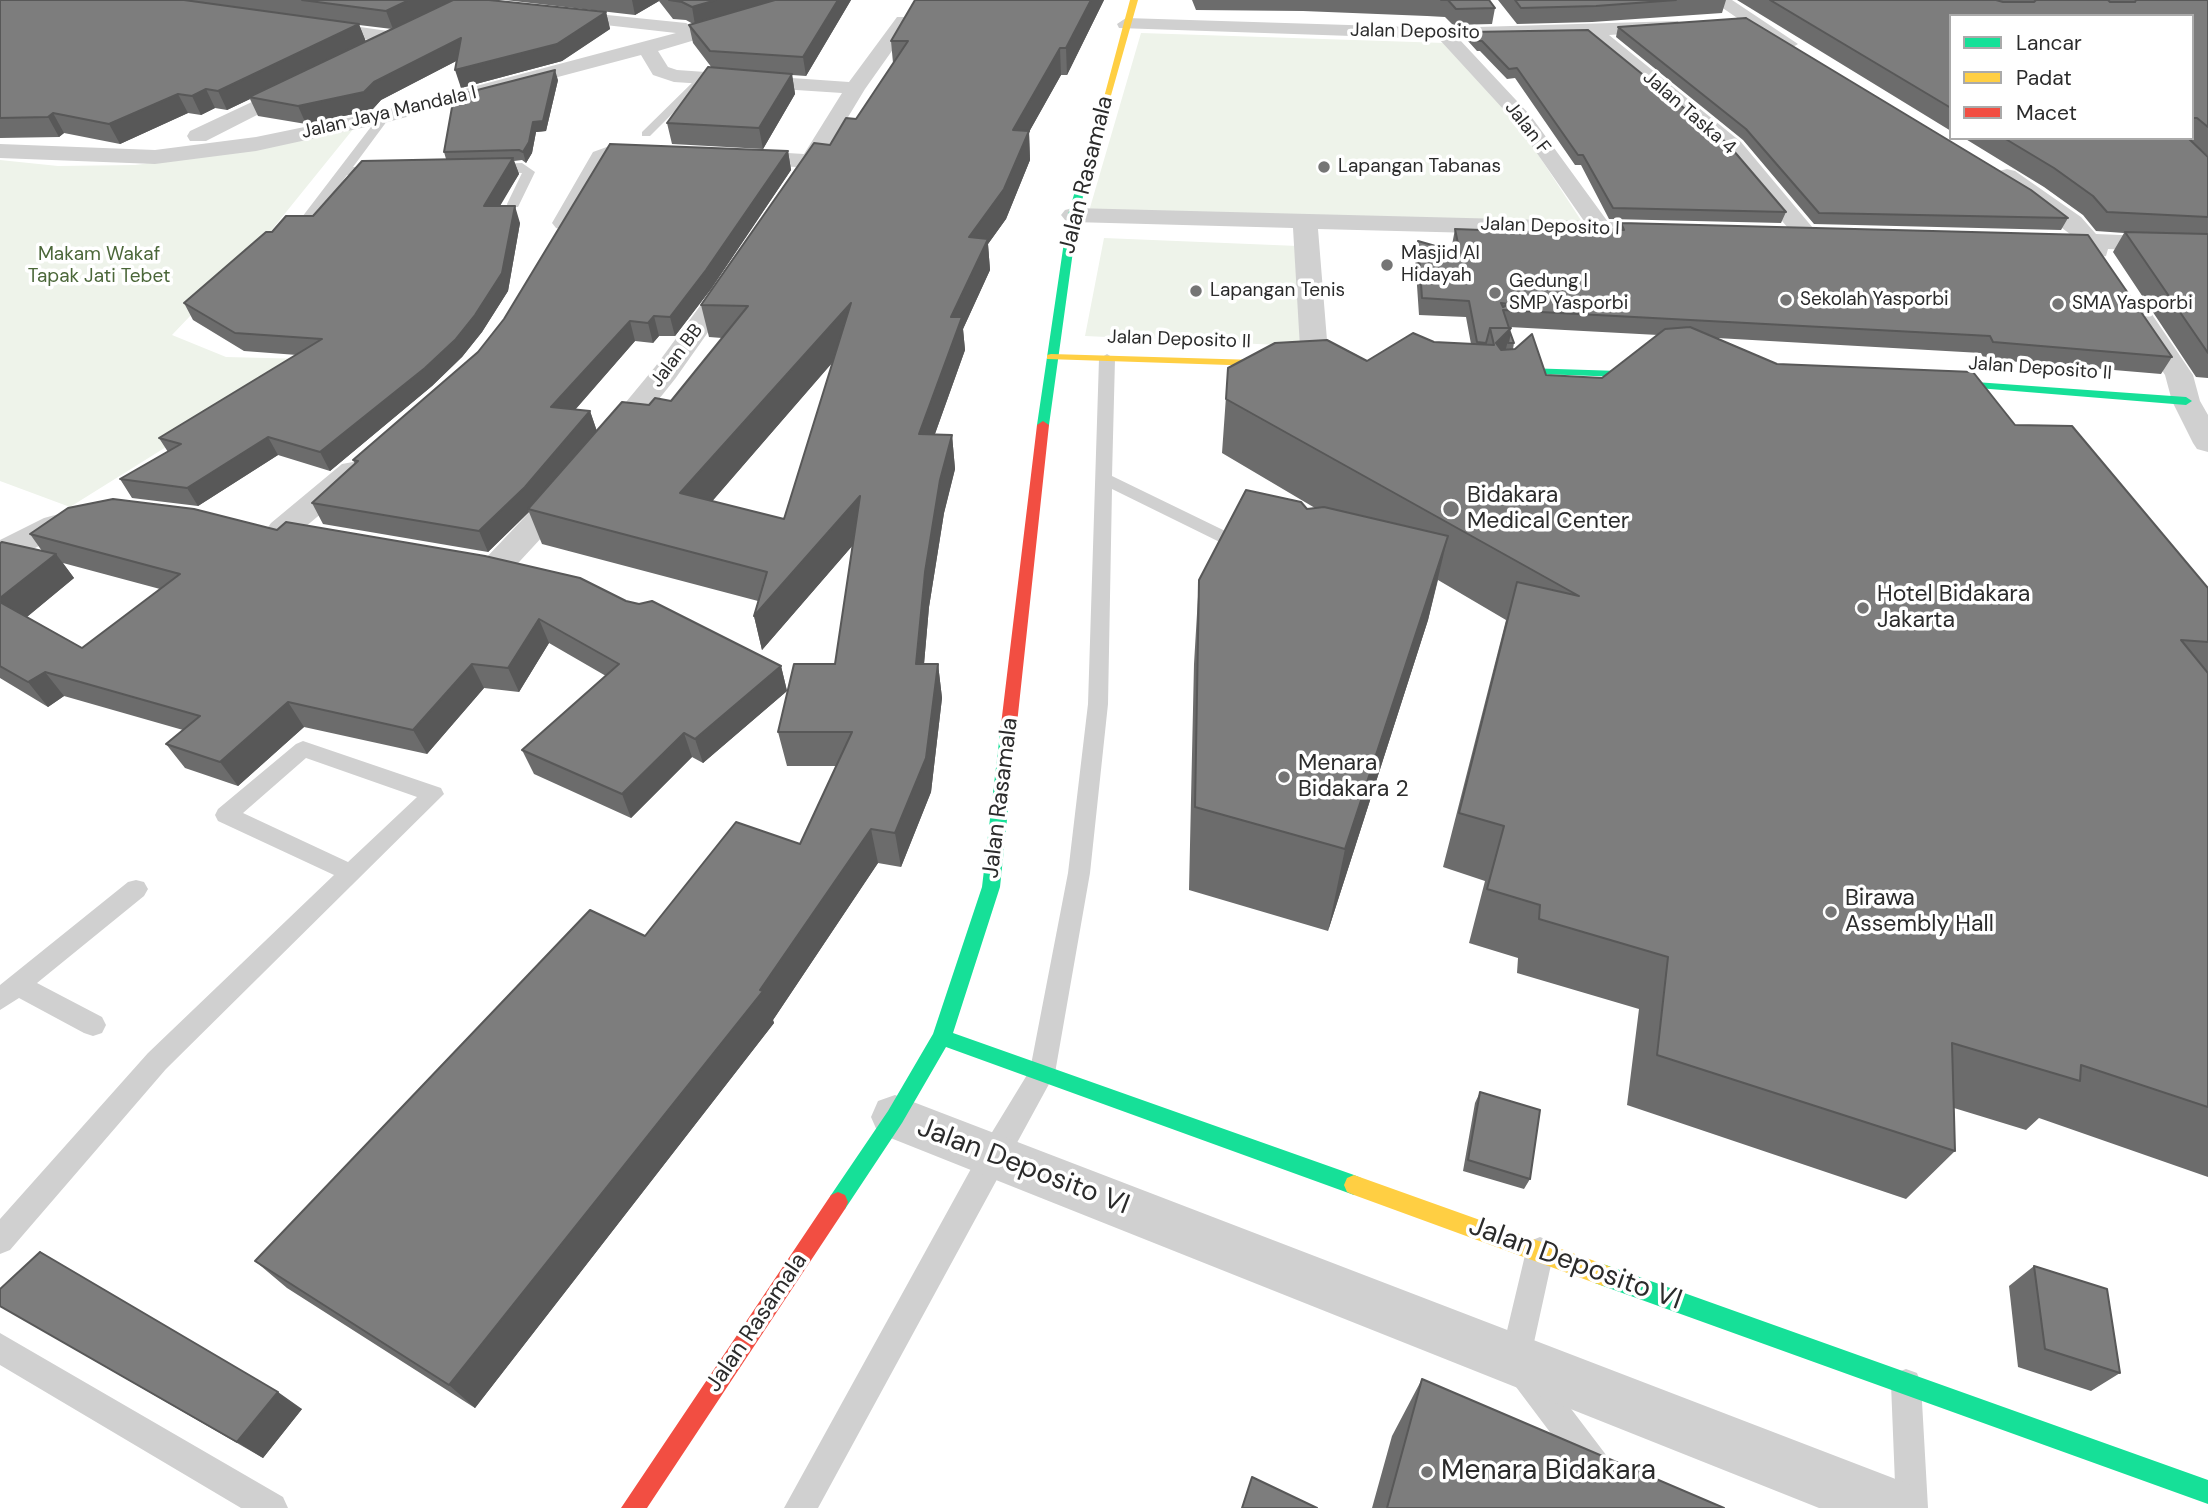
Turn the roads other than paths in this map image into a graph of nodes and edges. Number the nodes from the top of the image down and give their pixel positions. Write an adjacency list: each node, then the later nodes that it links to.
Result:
1 (810, 0): 14 (street, Jalan Jaya Mandala I)
2 (1133, 0): 11 (street, Jalan Rasamala)
3 (1720, 0): 7 (street)
4 (1324, 10): 15 (street)
5 (1495, 11): 17 (street)
6 (543, 14): 14 (street)
7 (1746, 19): 9 (street); 21 (street)
8 (904, 21): 25 (street)
9 (1720, 21)
10 (1695, 23): 16 (street, Jalan Deposito)
11 (1126, 24): 15 (street, Jalan Deposito); 39 (street, Jalan Rasamala)
12 (298, 25): 19 (street)
13 (418, 27): 19 (street)
14 (704, 31): 20 (street, Jalan Jaya Mandala I)
15 (1328, 31): 18 (street, Jalan Deposito)
16 (1592, 31): 17 (street, Jalan Deposito); 45 (street, Jalan Taska 4)
17 (1511, 33): 18 (street, Jalan Deposito)
18 (1444, 34): 42 (street, Jalan F)
19 (396, 38): 22 (street)
20 (647, 48): 24 (street); 26 (street, Jalan Jaya Mandala I)
21 (1804, 54)
22 (358, 56)
23 (321, 75): 28 (street)
24 (702, 79): 25 (street); 27 (lane)
25 (856, 89): 32 (street)
26 (384, 117): 29 (street, Jalan Jaya Mandala I); 36 (lane)
27 (646, 134)
28 (198, 136)
29 (0, 151)
30 (677, 154): 50 (street)
31 (716, 156): 32 (street)
32 (811, 160): 38 (street)
33 (1989, 166): 48 (street)
34 (475, 168): 37 (lane)
35 (397, 170): 36 (lane)
36 (345, 171): 41 (lane)
37 (513, 204)
38 (782, 205)
39 (1073, 215): 40 (street, Jalan Deposito I); 54 (street, Jalan Rasamala)
40 (1305, 221): 42 (street, Jalan Deposito I); 57 (street)
41 (304, 224)
42 (1601, 229): 43 (street, Jalan Deposito I)
43 (1697, 231)
44 (1779, 233): 45 (street)
45 (1806, 234): 46 (street)
46 (1833, 235)
47 (2022, 240): 48 (street)
48 (2090, 241): 49 (street); 52 (street)
49 (2195, 244)
50 (548, 250)
51 (745, 262): 72 (street, Jalan BB)
52 (2108, 267)
53 (2129, 300): 64 (street)
54 (1051, 357): 55 (street, Jalan Deposito II); 77 (street, Jalan Rasamala)
55 (1107, 359): 56 (street, Jalan Deposito II); 67 (lane)
56 (1245, 363): 57 (street, Jalan Deposito II); 61 (lane)
57 (1322, 365)
58 (1674, 369): 60 (street)
59 (1480, 370): 60 (street)
60 (1522, 371): 63 (lane)
61 (1267, 377)
62 (1913, 380): 64 (street, Jalan Deposito II)
63 (1503, 388)
64 (2186, 401): 65 (street)
65 (2208, 443)
66 (373, 454): 69 (street)
67 (1105, 479): 71 (lane); 78 (lane)
68 (107, 513): 70 (street)
69 (322, 537)
70 (0, 553)
71 (1266, 557)
72 (535, 576)
73 (351, 873): 73 (lane); 81 (lane)
74 (136, 890): 75 (lane)
75 (9, 992): 76 (lane)
76 (93, 1025)
77 (942, 1037): 78 (street, Jalan Deposito VI); 79 (street, Jalan Rasamala)
78 (1042, 1073): 80 (lane); 82 (street, Jalan Deposito VI)
79 (895, 1117): 80 (street, Jalan Deposito VI); 88 (street, Jalan Rasamala)
80 (993, 1156): 84 (street, Jalan Deposito VI); 89 (lane)
81 (0, 1240)
82 (1540, 1251): 84 (lane); 85 (street, Jalan Deposito VI)
83 (0, 1348): 87 (lane)
84 (1515, 1360): 90 (lane); 91 (street, Jalan Deposito VI)
85 (1905, 1383): 86 (street, Jalan Deposito VI); 92 (lane)
86 (2208, 1492)
87 (272, 1508)
88 (633, 1508)
89 (800, 1508)
90 (1627, 1508)
91 (1893, 1508)
92 (1912, 1508)

